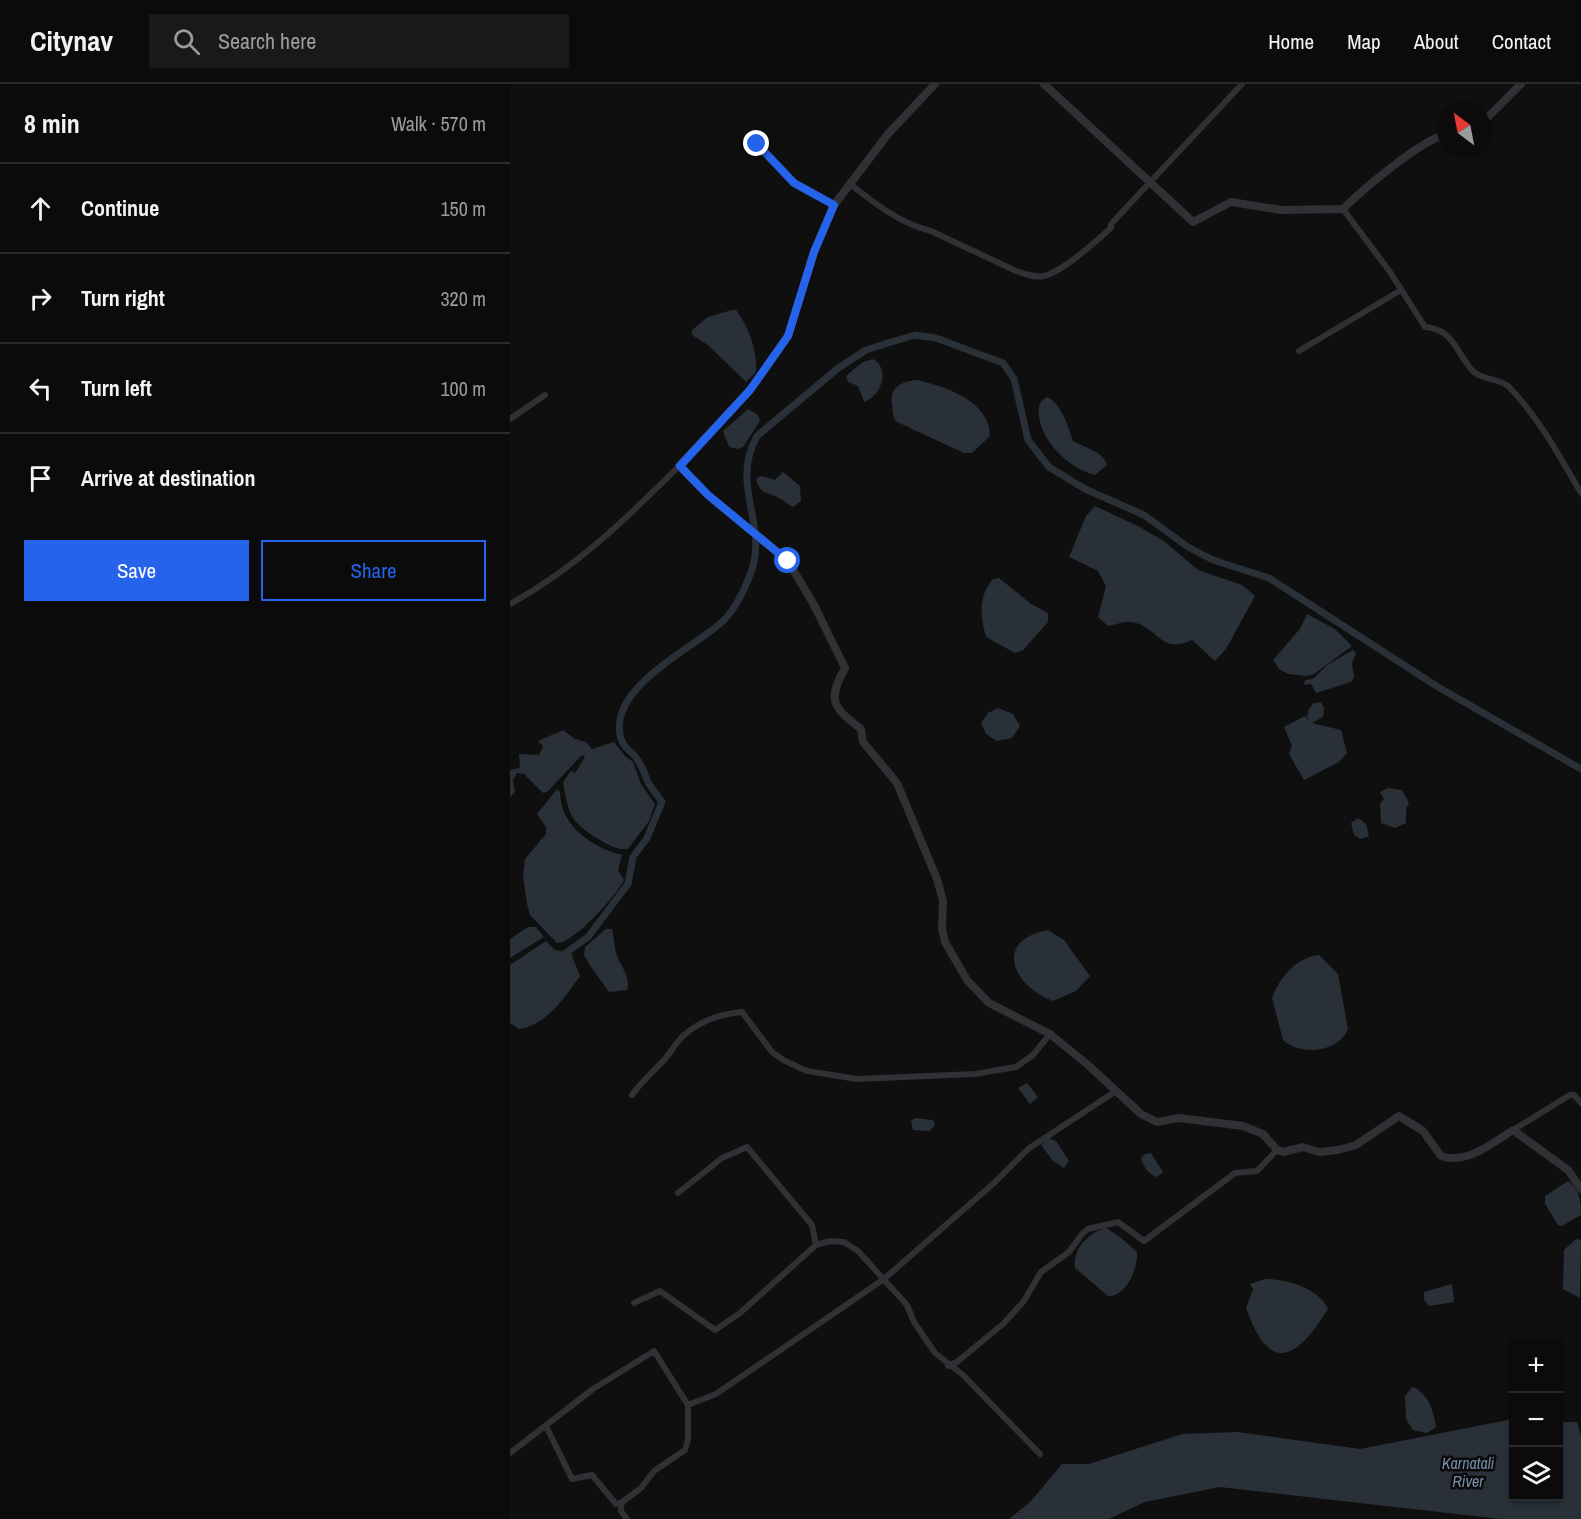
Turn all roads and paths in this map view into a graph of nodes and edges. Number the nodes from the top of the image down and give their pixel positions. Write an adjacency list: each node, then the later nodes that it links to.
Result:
1 (935, 84): 9 (street)
2 (1044, 84): 8 (street)
3 (1242, 84): 8 (street)
4 (1521, 84): 5 (street)
5 (1491, 114)
6 (1437, 136): 11 (street)
7 (757, 144): 10 (street)
8 (1149, 183): 9 (street); 11 (street)
9 (850, 184): 10 (street)
10 (834, 205): 16 (street)
11 (1343, 209): 12 (street)
12 (1401, 290): 13 (street); 17 (street)
13 (1299, 351)
14 (545, 395): 15 (street)
15 (510, 419)
16 (680, 466): 18 (street); 19 (street)
17 (1581, 493)
18 (510, 604)
19 (1050, 1034): 20 (street); 21 (street)
20 (1116, 1090): 24 (street); 28 (street)
21 (632, 1095)
22 (1581, 1102): 23 (street)
23 (1513, 1130): 24 (street); 25 (street)
24 (1277, 1150): 30 (street)
25 (1581, 1190)
26 (678, 1193): 27 (street)
27 (816, 1245): 28 (street); 29 (street)
28 (884, 1279): 30 (street); 31 (street)
29 (634, 1303)
30 (948, 1366): 34 (street)
31 (688, 1405): 32 (street); 35 (street)
32 (546, 1426): 33 (street); 35 (street)
33 (510, 1453)
34 (1040, 1455)
35 (621, 1503): 36 (street)
36 (627, 1519)

